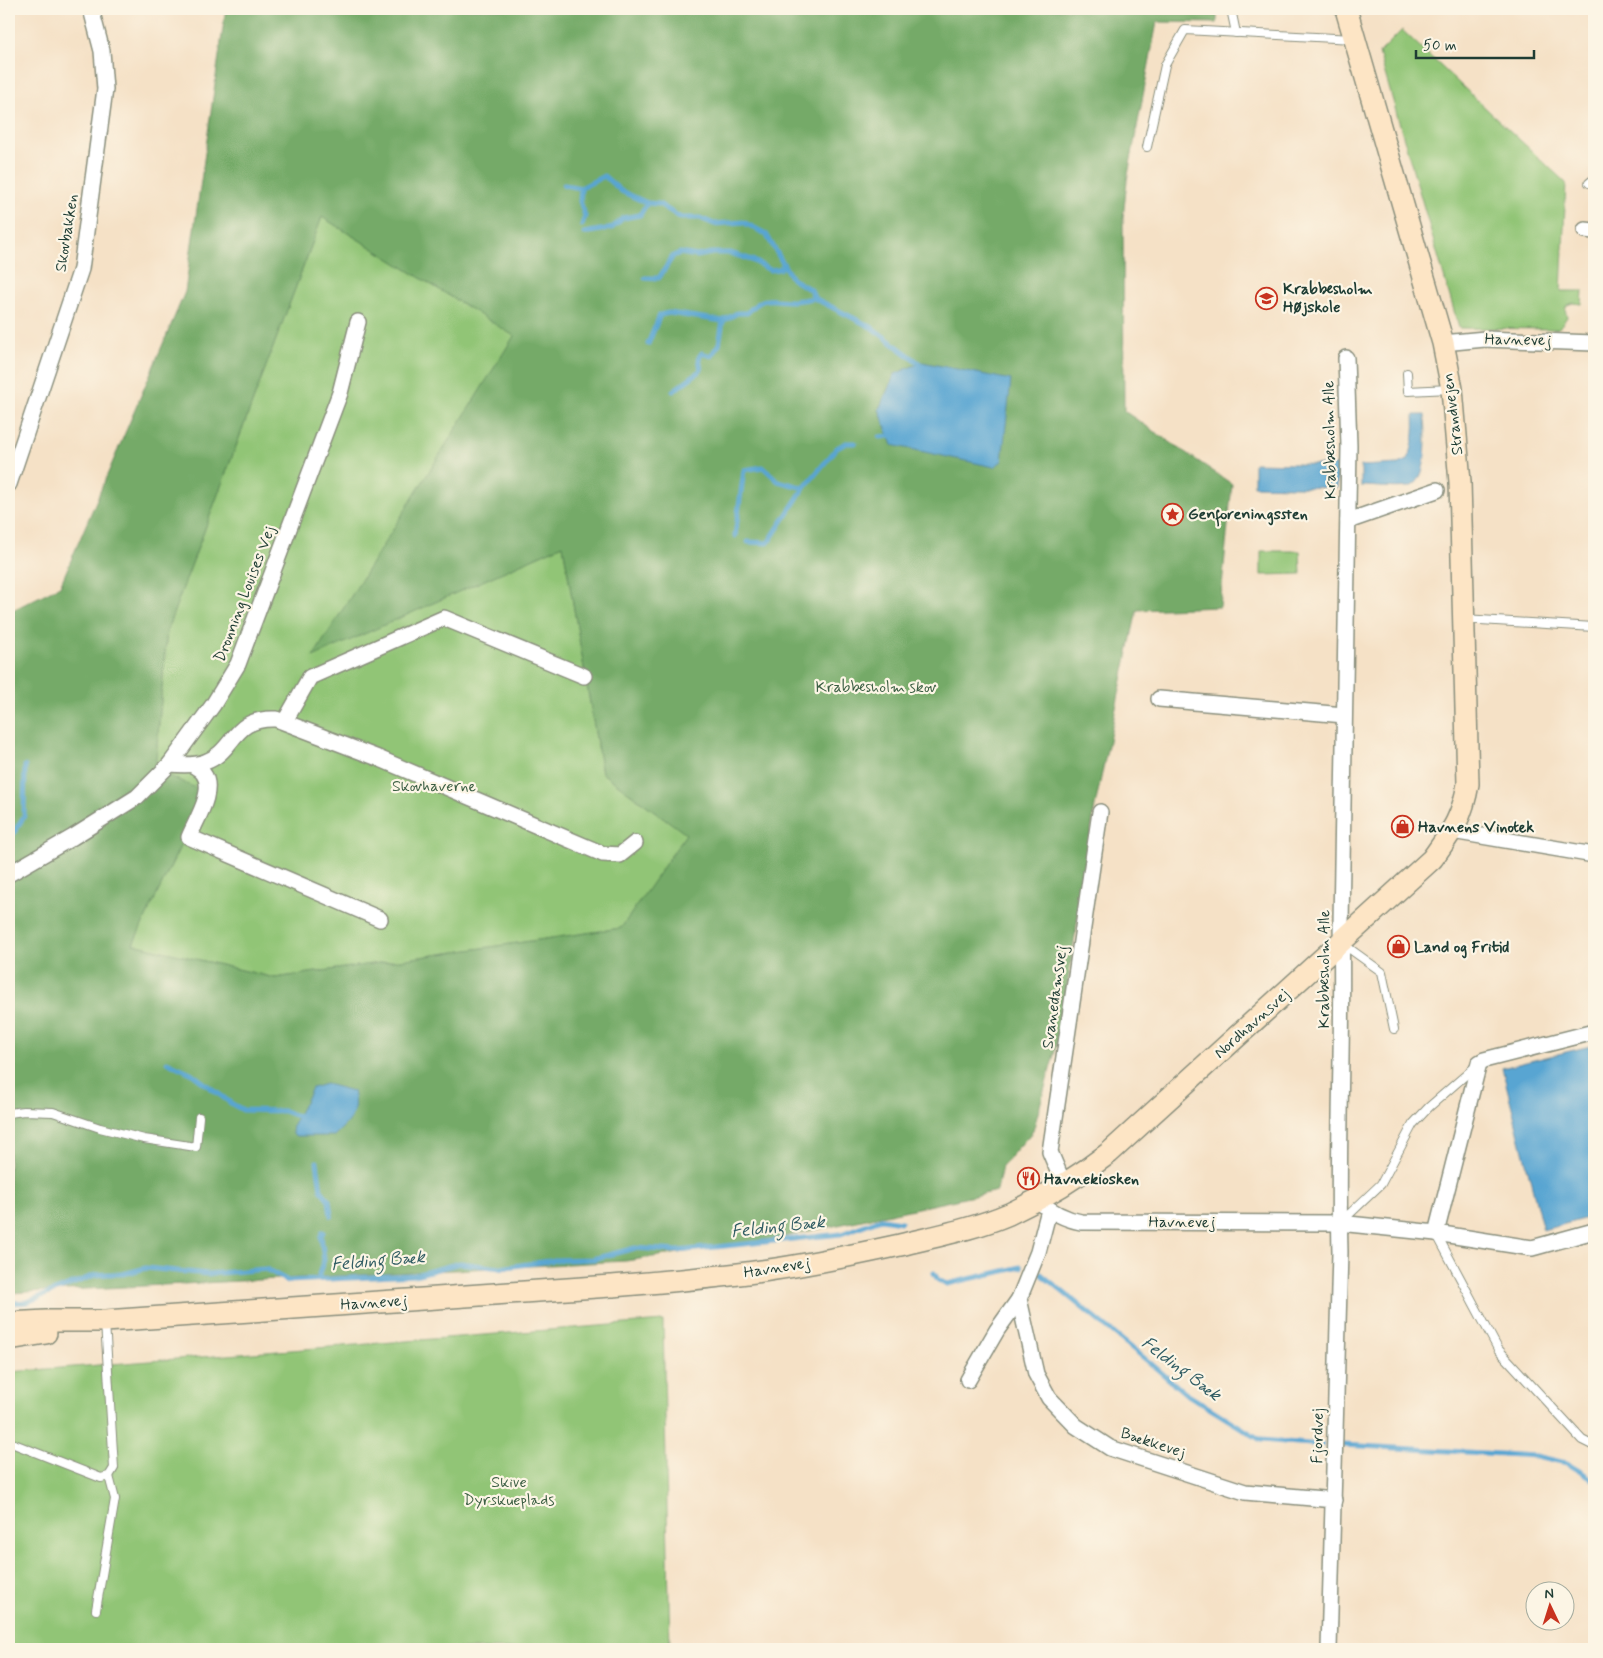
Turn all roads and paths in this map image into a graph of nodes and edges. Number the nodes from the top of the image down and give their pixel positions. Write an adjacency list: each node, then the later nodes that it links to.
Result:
1 (91, 9): 13 (street, Skovbakken)
2 (1231, 9): 4 (lane)
3 (1346, 9): 5 (street, Strandvejen)
4 (1236, 33): 5 (lane); 6 (lane)
5 (1355, 39): 8 (street, Strandvejen)
6 (1147, 146)
7 (358, 322): 22 (street, Dronning Louises Vej)
8 (1443, 343): 9 (street, Havnevej); 12 (street, Strandvejen)
9 (1594, 343)
10 (1346, 358): 15 (street, Krabbesholm Alle)
11 (1407, 373): 12 (lane)
12 (1452, 389): 16 (street, Strandvejen)
13 (9, 484)
14 (1437, 490): 15 (street, Krabbesholm Alle)
15 (1348, 521): 20 (street, Krabbesholm Alle)
16 (1464, 620): 17 (lane); 25 (street, Strandvejen)
17 (1594, 627)
18 (584, 676): 21 (street)
19 (1159, 699): 20 (street)
20 (1344, 715): 30 (street, Krabbesholm Alle)
21 (285, 721): 23 (street); 26 (street)
22 (170, 764): 23 (street); 28 (street, Dronning Louises Vej)
23 (194, 765): 29 (street)
24 (1100, 812): 36 (street, Svanedamsvej)
25 (1452, 831): 27 (street); 30 (street, Nordhavnsvej)
26 (635, 843)
27 (1594, 855)
28 (9, 874)
29 (380, 919)
30 (1341, 942): 31 (lane); 36 (street, Nordhavnsvej); 38 (street, Krabbesholm Alle)
31 (1394, 1029)
32 (1594, 1032): 33 (street)
33 (1479, 1063): 38 (lane); 40 (street)
34 (9, 1113): 35 (lane)
35 (199, 1117)
36 (1064, 1185): 37 (street, Nordhavnsvej)
37 (1043, 1205): 38 (street, Havnevej); 41 (street); 42 (street, Havnevej)
38 (1339, 1223): 40 (street, Havnevej); 49 (street, Fjordvej)
39 (1594, 1231): 40 (street, Havnevej)
40 (1436, 1233): 47 (lane)
41 (1019, 1299): 45 (street); 49 (street, Bækkevej)
42 (105, 1321): 43 (street, Havnevej); 44 (street, Havnevej); 48 (lane)
43 (9, 1323)
44 (9, 1339)
45 (968, 1380)
46 (9, 1442): 48 (lane)
47 (1594, 1446)
48 (109, 1476): 50 (lane)
49 (1334, 1500): 51 (street, Fjordvej)
50 (96, 1610)
51 (1329, 1649)

